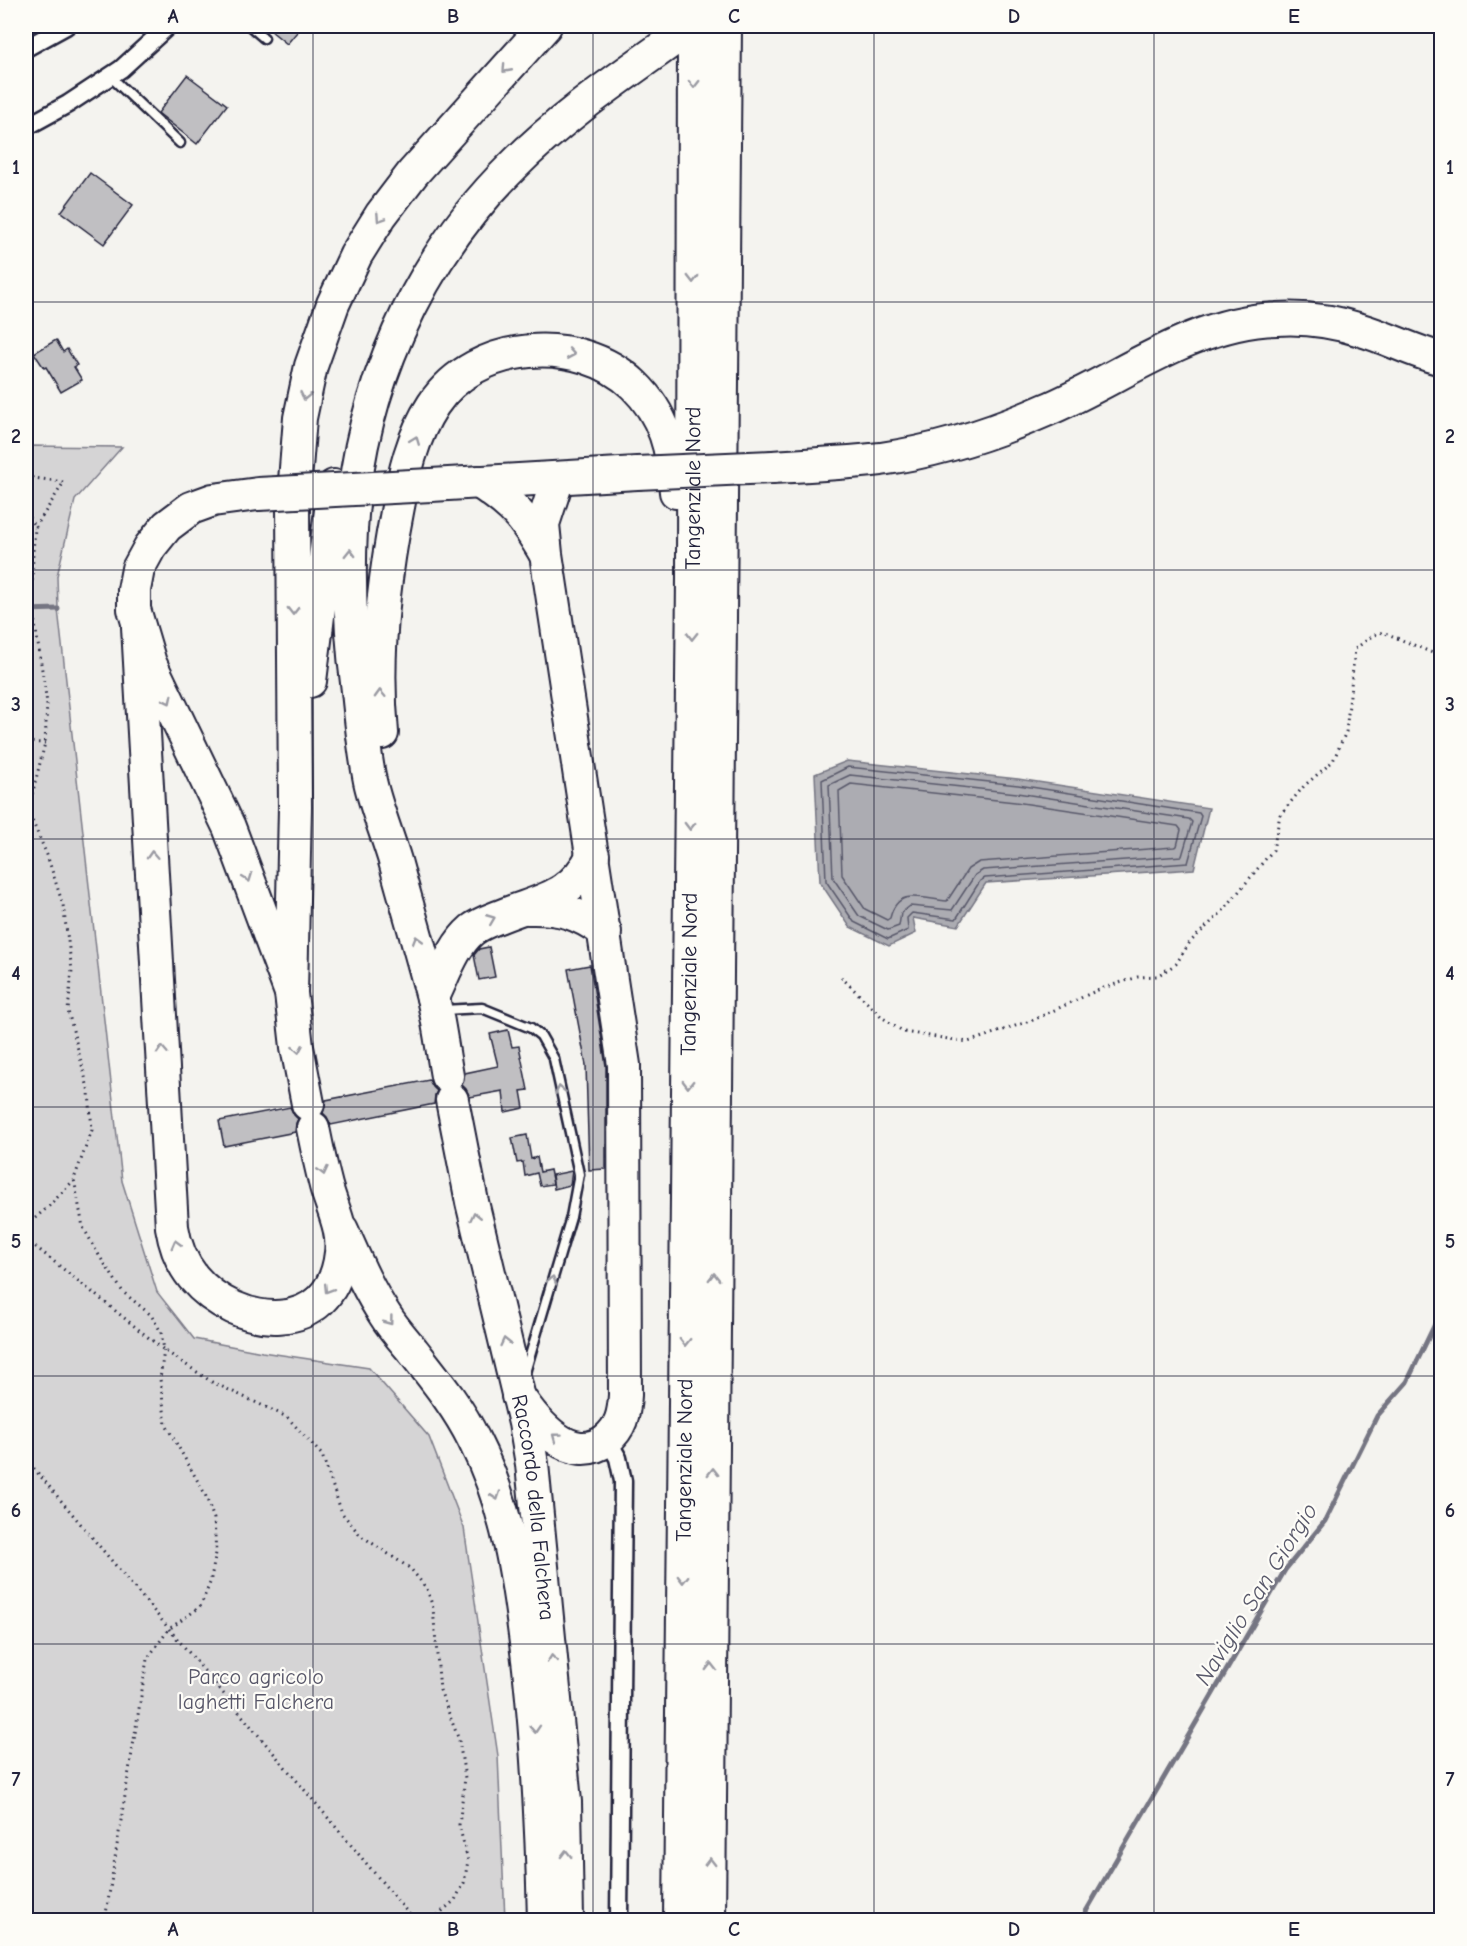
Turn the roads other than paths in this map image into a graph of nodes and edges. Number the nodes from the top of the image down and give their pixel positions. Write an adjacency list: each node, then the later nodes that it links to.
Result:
1 (66, 26): 9 (street)
2 (168, 26): 10 (street)
3 (250, 26): 8 (lane)
4 (545, 26): 19 (highway, one-way to 19)
5 (693, 26): 7 (highway); 17 (highway, Tangenziale Nord, one-way to 17)
6 (724, 26): 33 (highway, Tangenziale Nord, one-way to 6)
7 (661, 36): 19 (highway); 20 (highway, one-way to 7)
8 (264, 38)
9 (26, 48)
10 (110, 76): 11 (street); 12 (lane)
11 (26, 127)
12 (180, 143)
13 (1442, 359): 14 (highway, bridge)
14 (573, 477): 15 (highway); 16 (highway)
15 (479, 482): 16 (highway); 18 (highway, bridge)
16 (546, 554): 21 (highway)
17 (693, 578): 20 (highway, one-way to 17); 32 (highway, Tangenziale Nord, one-way to 32)
18 (138, 627): 24 (highway, one-way to 24); 26 (highway, one-way to 18)
19 (295, 807): 24 (highway)
20 (388, 836): 25 (highway, Raccordo della Falchera, one-way to 20)
21 (593, 855): 22 (highway); 23 (highway)
22 (521, 908): 23 (highway); 25 (highway, one-way to 22)
23 (605, 932): 28 (highway)
24 (291, 993): 26 (highway, one-way to 26)
25 (434, 1004): 27 (highway, Raccordo della Falchera, one-way to 25); 27 (lane, one-way to 25)
26 (334, 1213): 29 (highway, Raccordo della Falchera, one-way to 29)
27 (518, 1396): 28 (highway, one-way to 27); 30 (highway, Raccordo della Falchera, one-way to 27)
28 (607, 1439): 31 (street)
29 (544, 1920)
30 (567, 1920)
31 (619, 1920)
32 (680, 1920)
33 (709, 1920)

